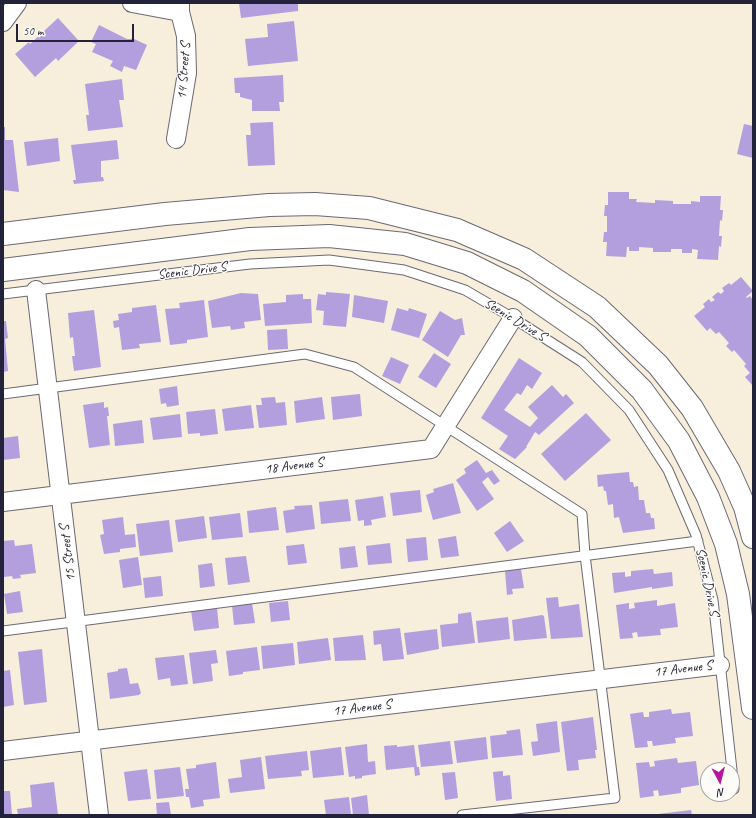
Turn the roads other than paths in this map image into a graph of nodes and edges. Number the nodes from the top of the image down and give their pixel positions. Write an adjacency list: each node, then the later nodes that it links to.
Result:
1 (17, 3): 4 (street)
2 (132, 3): 3 (street)
3 (180, 8): 5 (street, 14 Street S)
4 (3, 22)
5 (176, 139)
6 (3, 234): 16 (main road)
7 (3, 270): 23 (main road, Scenic Drive S)
8 (36, 290): 9 (lane, Scenic Drive S); 10 (lane, Scenic Drive S); 11 (street, 15 Street S)
9 (3, 294)
10 (513, 318): 13 (street, 18 Avenue S); 17 (lane, Scenic Drive S)
11 (48, 388): 12 (lane); 13 (lane); 14 (street, 15 Street S)
12 (3, 394)
13 (444, 426): 14 (street, 18 Avenue S); 18 (lane)
14 (61, 495): 15 (street, 18 Avenue S); 19 (street, 15 Street S)
15 (3, 502)
16 (753, 537)
17 (698, 541): 18 (lane); 21 (lane, Scenic Drive S)
18 (585, 556): 19 (lane); 22 (lane)
19 (76, 622): 20 (lane); 24 (street, 15 Street S)
20 (3, 631)
21 (720, 665): 22 (street, 17 Avenue S); 26 (lane, Scenic Drive S)
22 (601, 679): 24 (street, 17 Avenue S); 28 (lane)
23 (753, 708)
24 (90, 740): 25 (street, 17 Avenue S); 27 (street, 15 Street S)
25 (3, 751)
26 (731, 762)
27 (99, 815)
28 (462, 815)

